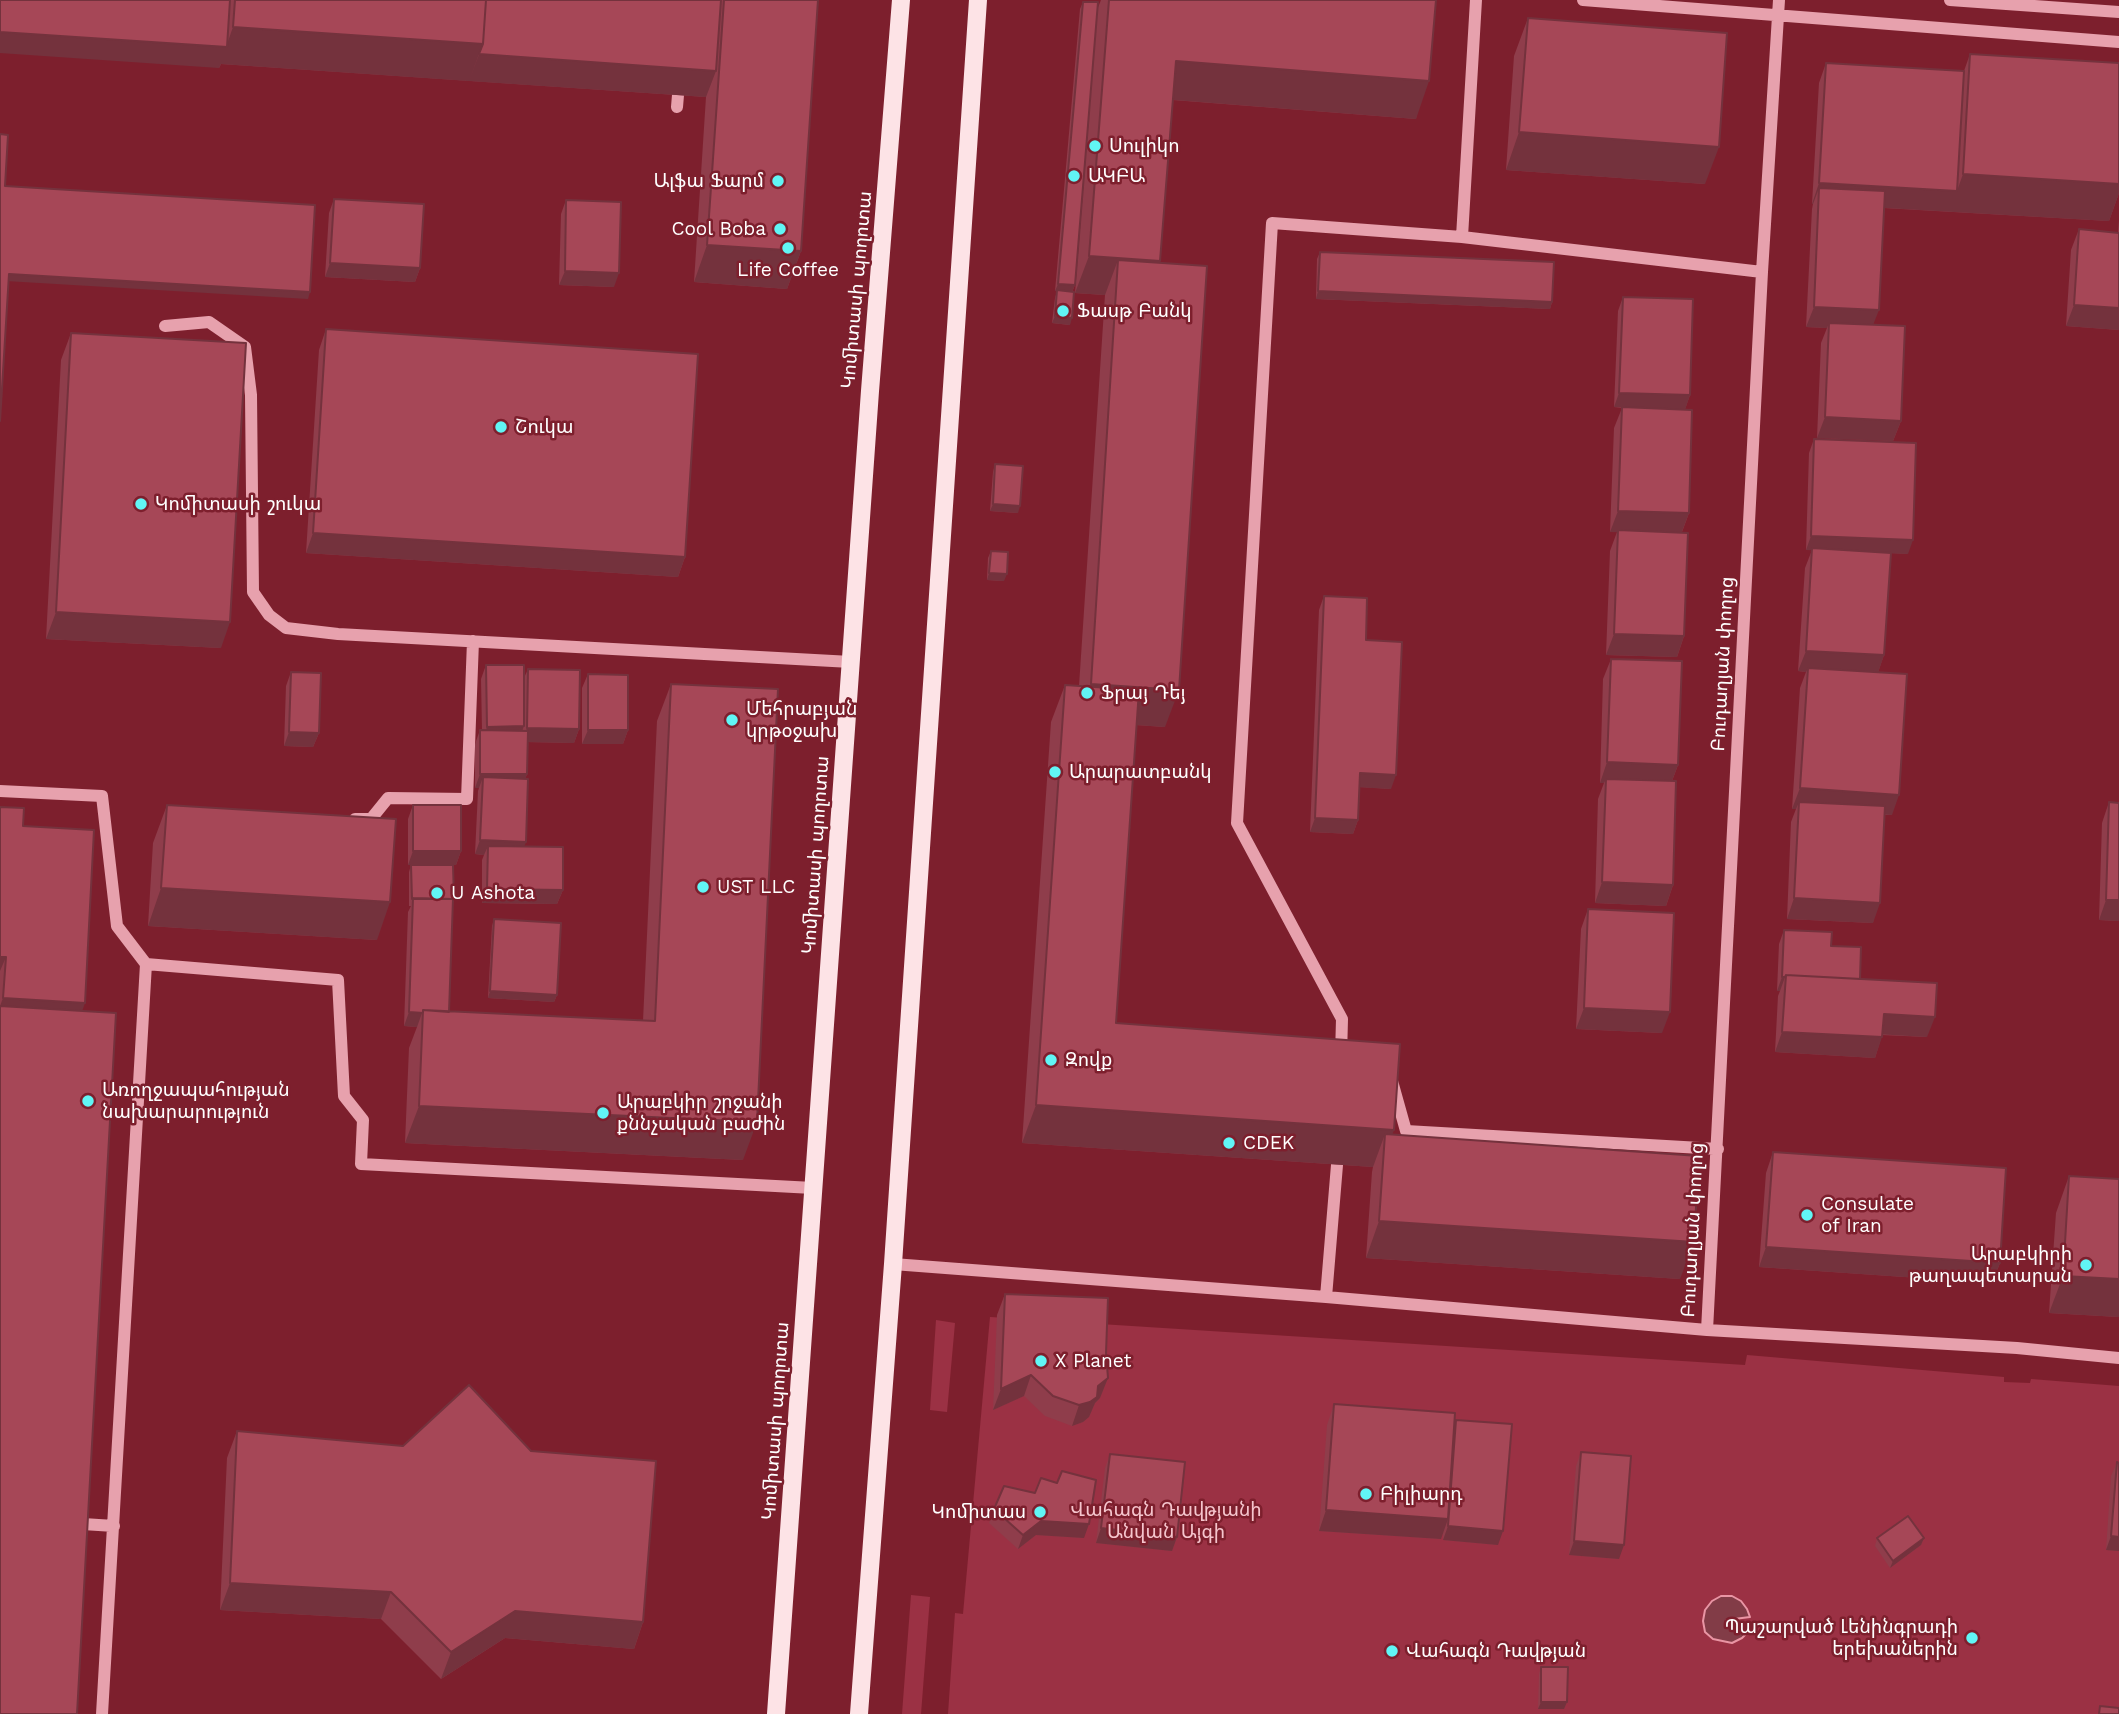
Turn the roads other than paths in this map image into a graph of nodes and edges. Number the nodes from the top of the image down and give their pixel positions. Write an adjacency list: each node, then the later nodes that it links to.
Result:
1 (901, 0): 14 (main road, Կոմիտասի պողոտա)
2 (978, 0): 23 (main road)
3 (1476, 0): 10 (street)
4 (1583, 0): 8 (street)
5 (1779, 0): 8 (street, Բուդաղյան փողոց)
6 (1950, 0): 7 (street)
7 (2119, 12)
8 (1778, 14): 9 (street); 11 (street, Բուդաղյան փողոց)
9 (2119, 42)
10 (1462, 237): 11 (street); 19 (street)
11 (1762, 272): 20 (street, Բուդաղյան փողոց)
12 (165, 326): 13 (street)
13 (473, 641): 14 (street); 16 (street)
14 (851, 662): 22 (main road, Կոմիտասի պողոտա)
15 (0, 791): 17 (street)
16 (344, 818)
17 (146, 964): 22 (street); 28 (street)
18 (1388, 1066): 20 (street)
19 (1341, 1068)
20 (1717, 1149): 25 (street, Բուդաղյան փողոց)
21 (1337, 1165): 24 (street)
22 (813, 1188): 30 (main road, Կոմիտասի պողոտա)
23 (894, 1264): 24 (street); 31 (main road)
24 (1326, 1297): 25 (street)
25 (1707, 1330): 26 (street)
26 (2119, 1358)
27 (83, 1524): 28 (street)
28 (114, 1526): 29 (street)
29 (102, 1714)
30 (776, 1714)
31 (859, 1714)

